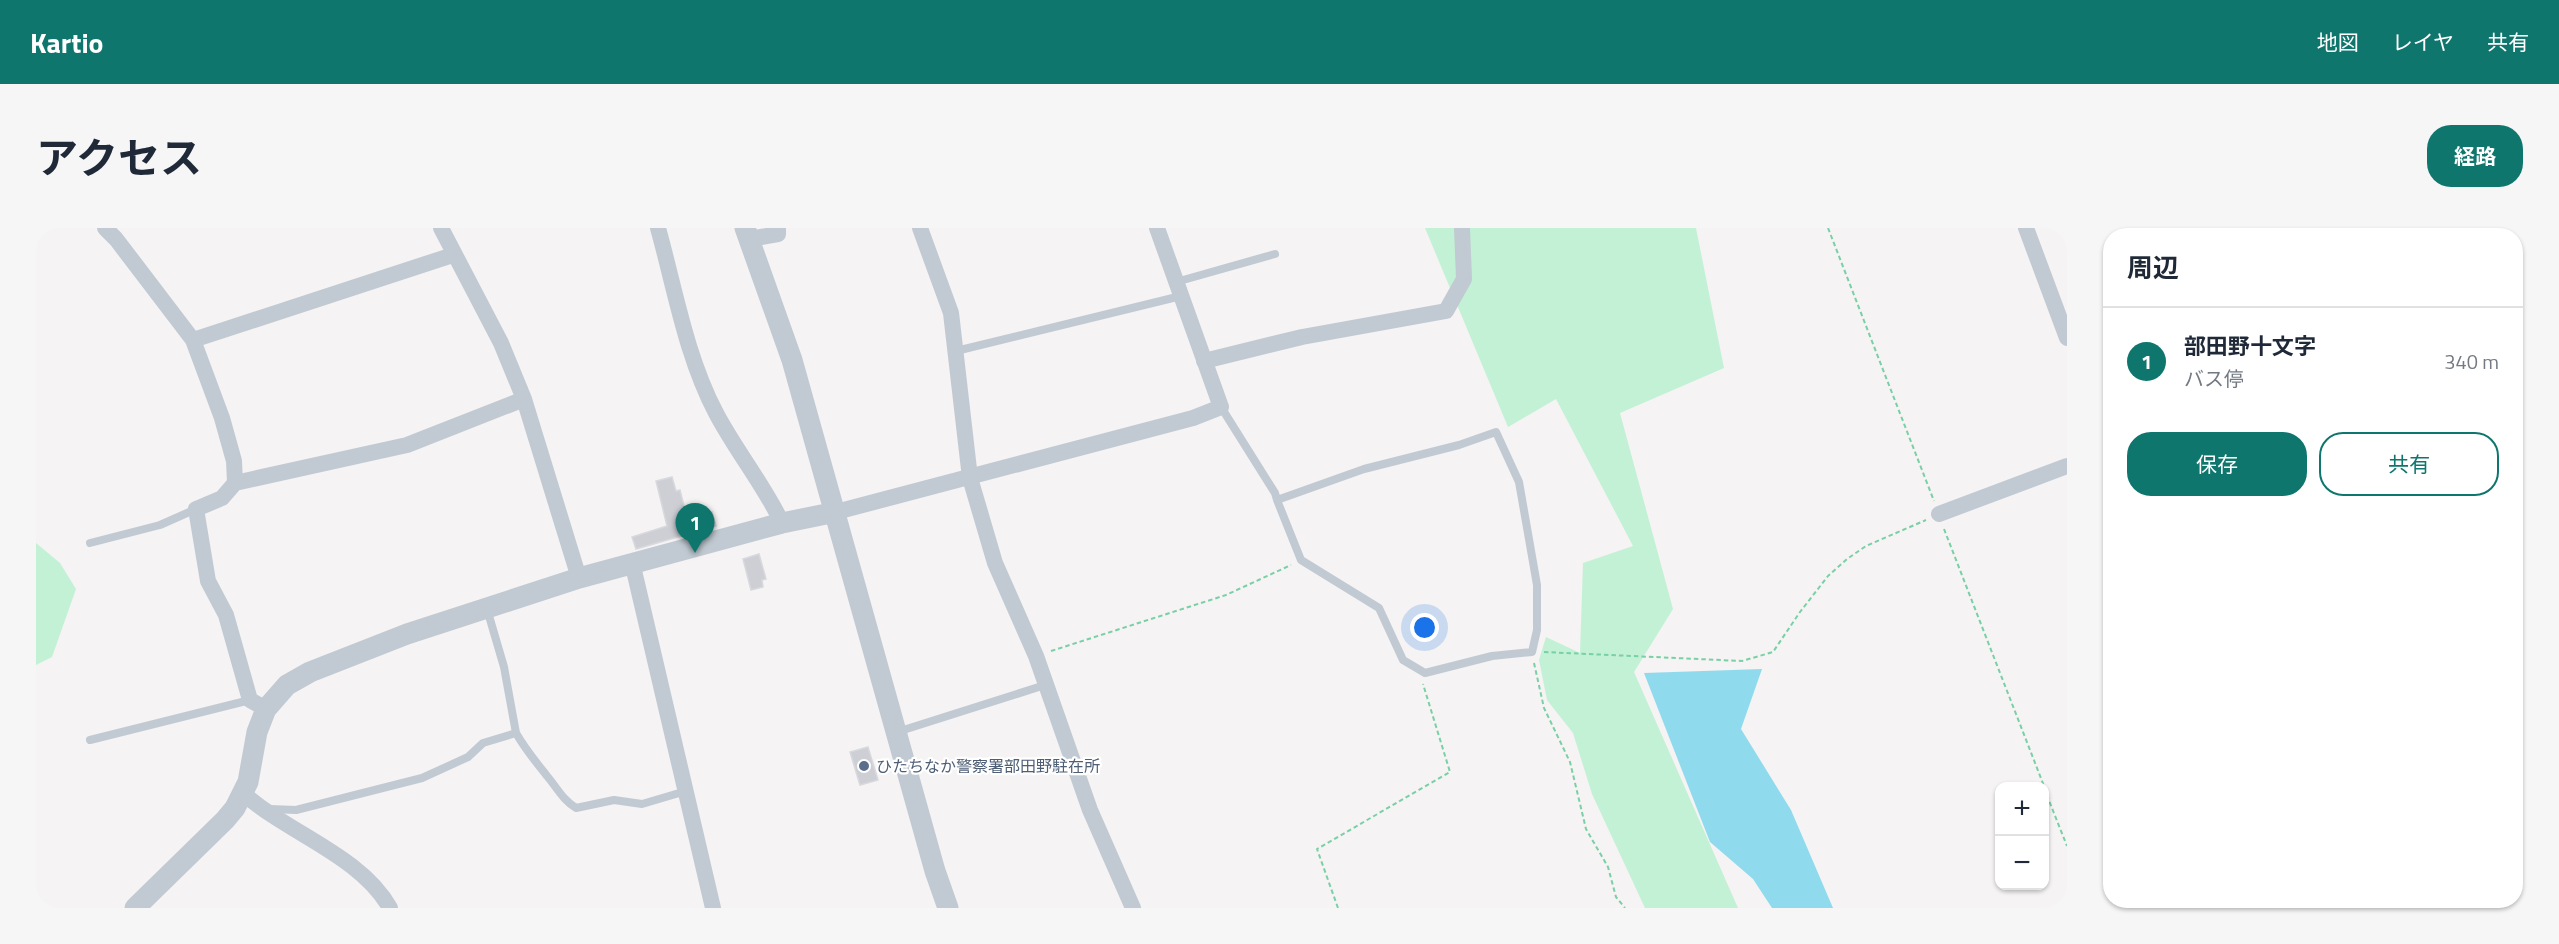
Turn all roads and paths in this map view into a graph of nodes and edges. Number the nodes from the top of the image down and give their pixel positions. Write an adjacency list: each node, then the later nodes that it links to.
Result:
1 (105, 228): 15 (street)
2 (658, 228): 27 (street)
3 (778, 228): 10 (street)
4 (920, 228): 16 (street)
5 (1157, 228): 13 (street)
6 (1462, 228): 17 (street)
7 (1828, 228): 26 (path)
8 (2026, 228): 14 (street)
9 (443, 229): 12 (street)
10 (748, 233): 25 (street)
11 (1275, 254): 13 (lane)
12 (453, 255): 15 (street); 18 (street)
13 (1178, 289): 16 (lane); 17 (street)
14 (2067, 338)
15 (193, 340): 22 (street)
16 (956, 351): 21 (street)
17 (1204, 361): 19 (street)
18 (524, 399): 22 (street); 31 (street)
19 (1221, 407): 21 (street); 23 (lane)
20 (2067, 466): 26 (street)
21 (970, 478): 25 (street); 34 (street)
22 (235, 483): 24 (street)
23 (1277, 500): 29 (lane); 33 (lane)
24 (196, 509): 28 (lane); 37 (street)
25 (836, 512): 27 (street); 38 (street)
26 (1939, 514): 33 (path); 41 (path)
27 (782, 524): 30 (street)
28 (90, 543)
29 (1301, 560): 34 (path); 35 (lane)
30 (632, 562): 31 (street); 42 (street)
31 (579, 578): 32 (street)
32 (487, 609): 37 (street); 39 (lane)
33 (1532, 652): 35 (lane); 53 (path)
34 (1036, 656): 36 (street)
35 (1419, 669): 52 (path)
36 (1045, 685): 38 (lane); 51 (street)
37 (258, 705): 40 (lane); 43 (street)
38 (897, 732): 50 (street)
39 (516, 733): 42 (lane); 45 (lane)
40 (90, 740)
41 (2042, 782)
42 (686, 790): 49 (street)
43 (243, 793): 45 (street); 47 (street)
44 (2049, 800): 46 (path)
45 (260, 809): 48 (street)
46 (2067, 846)
47 (135, 908)
48 (390, 908)
49 (713, 908)
50 (948, 908)
51 (1133, 908)
52 (1338, 908)
53 (1625, 908)

